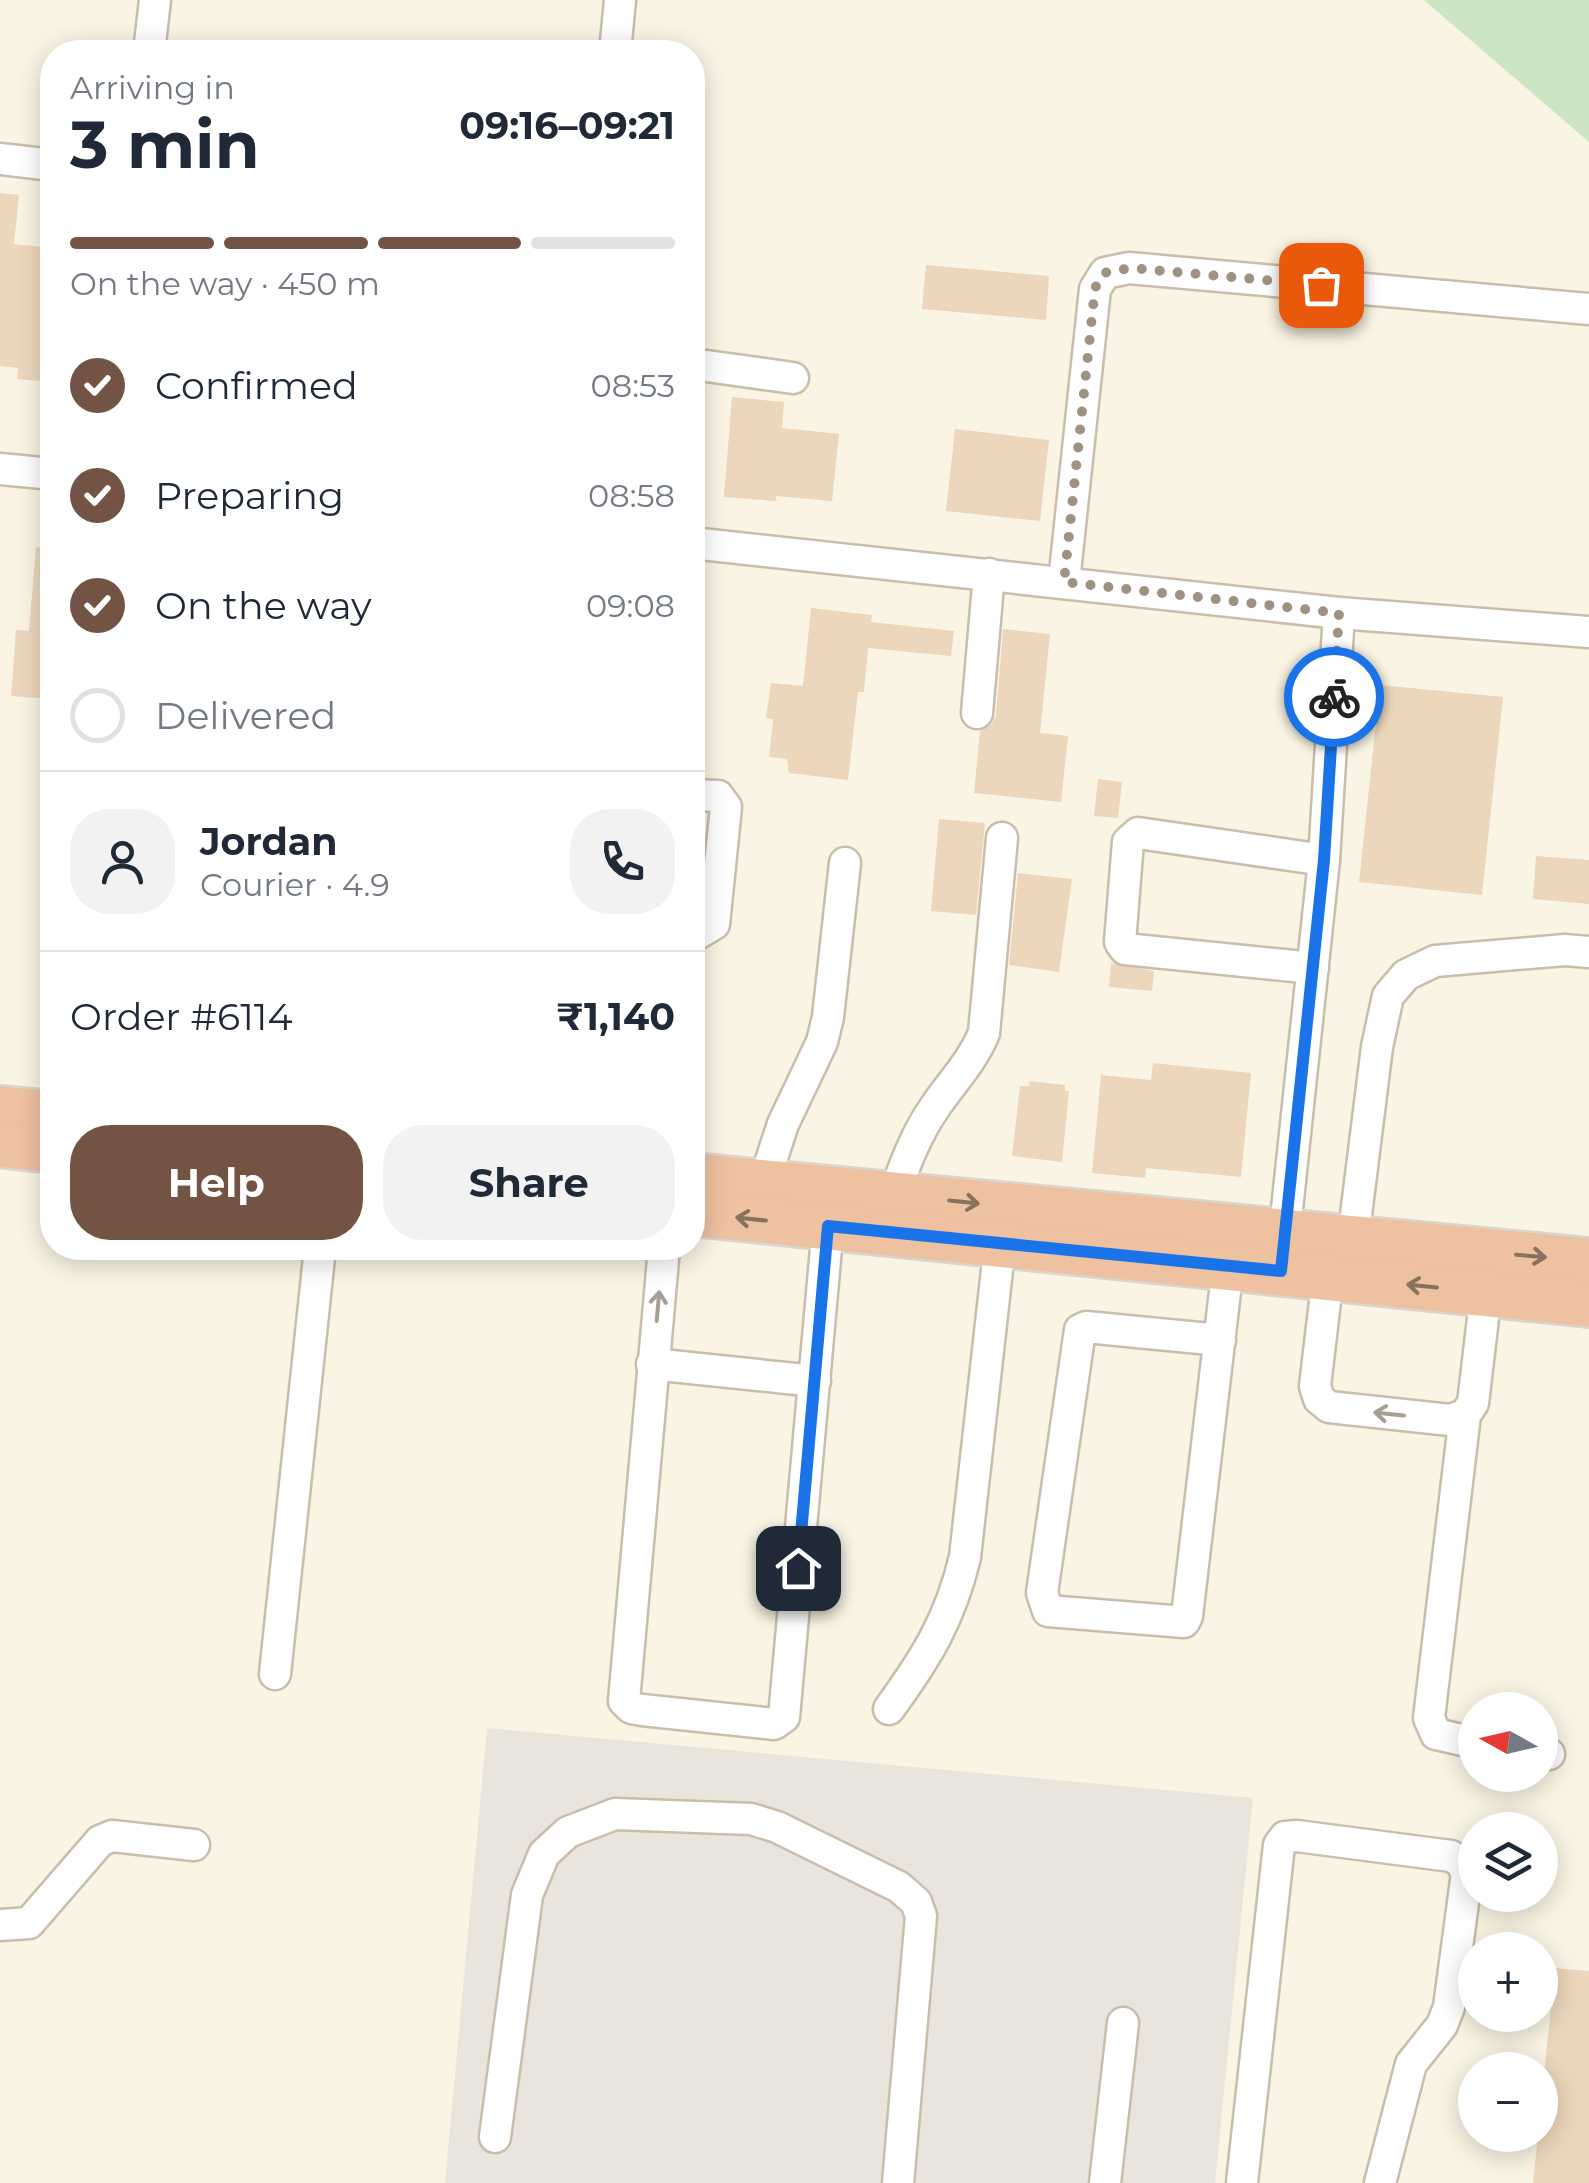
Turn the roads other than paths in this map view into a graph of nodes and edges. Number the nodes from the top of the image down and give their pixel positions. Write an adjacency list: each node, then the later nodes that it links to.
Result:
1 (155, 0): 3 (street)
2 (620, 0): 4 (street)
3 (150, 40)
4 (616, 40)
5 (0, 159): 6 (street)
6 (40, 164)
7 (1589, 309): 14 (street)
8 (705, 366): 9 (street)
9 (793, 378)
10 (0, 469): 11 (street)
11 (40, 473)
12 (705, 544): 13 (street)
13 (989, 574): 14 (street); 17 (street)
14 (1064, 582): 15 (street)
15 (1339, 613): 16 (street); 20 (street)
16 (1589, 632)
17 (977, 712)
18 (705, 795): 22 (street)
19 (1002, 838): 31 (street)
20 (1324, 860): 24 (street); 24 (street)
21 (845, 863): 30 (street)
22 (705, 929)
23 (1589, 952): 34 (street)
24 (1313, 968): 36 (street)
25 (0, 1109): 26 (highway)
26 (40, 1113)
27 (0, 1144): 28 (highway)
28 (40, 1149)
29 (705, 1177): 30 (highway)
30 (764, 1182): 31 (highway)
31 (894, 1195): 36 (highway, one-way to 36)
32 (705, 1214): 33 (highway, one-way to 32)
33 (828, 1226): 35 (highway); 46 (street)
34 (1353, 1239): 36 (highway); 39 (highway, one-way to 39)
35 (1000, 1243): 40 (highway); 49 (street)
36 (1282, 1252): 40 (highway); 41 (highway)
37 (319, 1260): 48 (street)
38 (663, 1260): 45 (street, one-way to 38)
39 (1589, 1262)
40 (1228, 1266): 44 (street)
41 (1328, 1276): 42 (highway, one-way to 41); 47 (street, one-way to 41)
42 (1486, 1293): 43 (highway); 47 (street)
43 (1589, 1304)
44 (1220, 1340): 44 (street)
45 (652, 1364): 46 (street); 46 (street)
46 (815, 1382)
47 (1464, 1416): 50 (street)
48 (275, 1674)
49 (888, 1710)
50 (1458, 1739)
51 (194, 1845): 52 (street)
52 (0, 1925)
53 (1123, 2023): 56 (street)
54 (495, 2137): 55 (street)
55 (898, 2183)
56 (1106, 2183)
57 (1242, 2183): 58 (street)
58 (1380, 2183)

